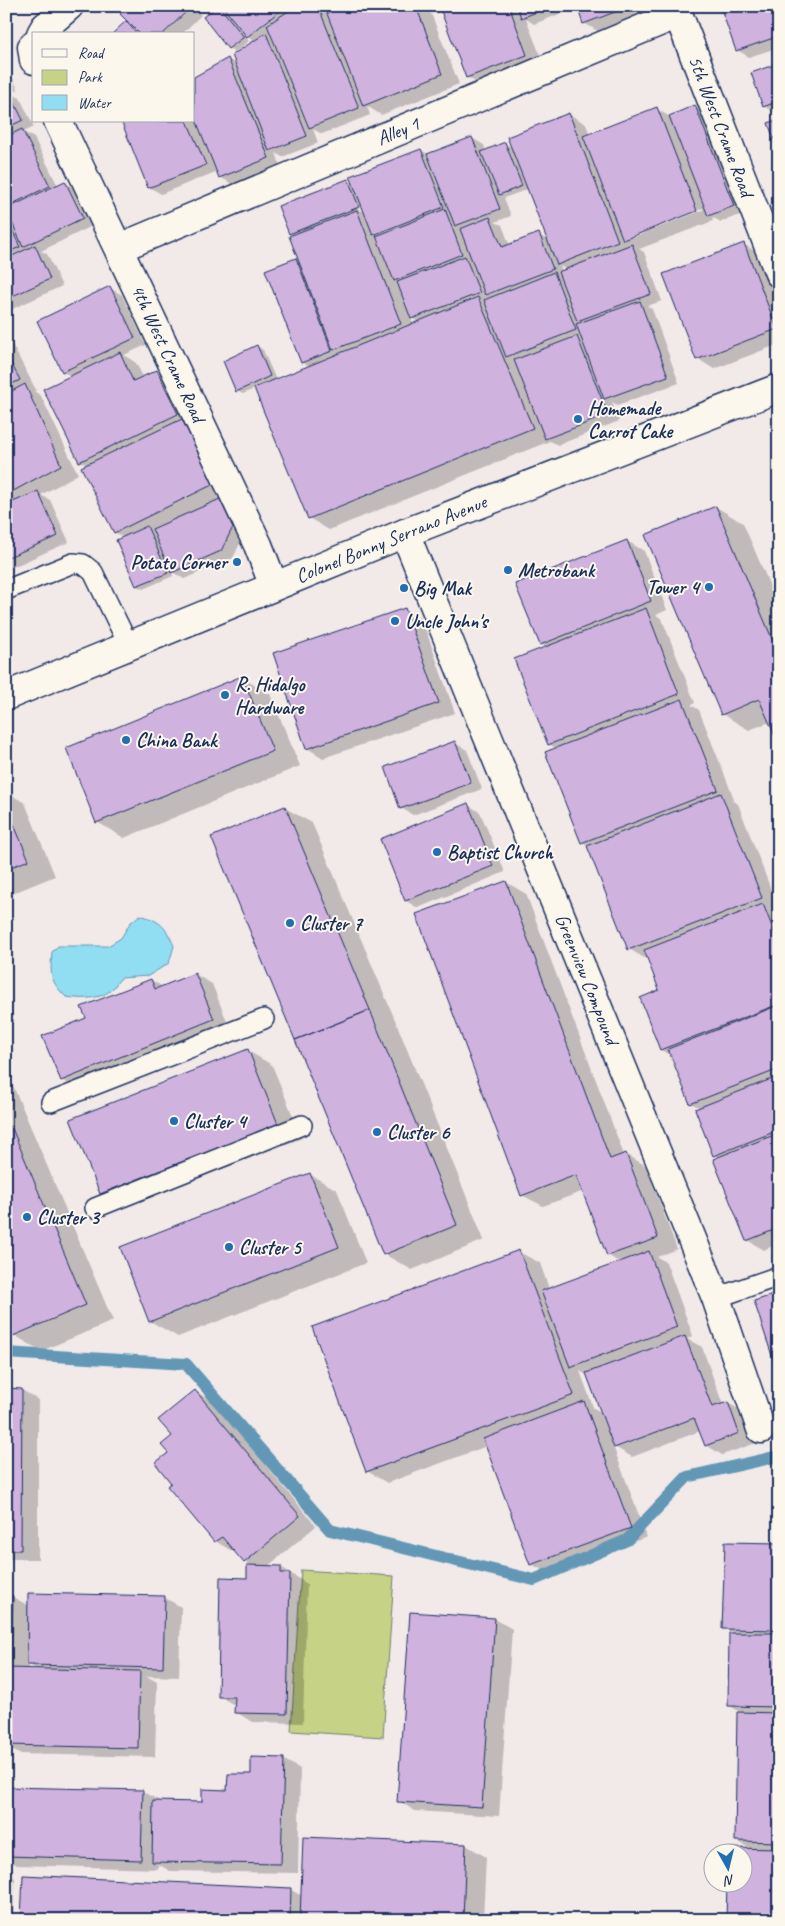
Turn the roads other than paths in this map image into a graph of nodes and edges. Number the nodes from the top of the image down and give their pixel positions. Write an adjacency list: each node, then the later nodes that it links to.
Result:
1 (69, 6): 3 (street)
2 (676, 10): 5 (street, Alley 1); 6 (street, 5th West Crame Road)
3 (42, 32)
4 (58, 122): 5 (street, 4th West Crame Road)
5 (119, 248): 9 (street, 4th West Crame Road)
6 (779, 273)
7 (779, 388): 8 (street, Colonel Bonny Serrano Avenue)
8 (405, 532): 9 (street, Colonel Bonny Serrano Avenue); 18 (street, Greenview Compound)
9 (274, 586): 11 (street, Colonel Bonny Serrano Avenue)
10 (6, 590): 11 (lane)
11 (129, 646): 12 (street, Colonel Bonny Serrano Avenue)
12 (6, 696)
13 (264, 1019): 14 (lane)
14 (51, 1102)
15 (302, 1125): 16 (lane)
16 (95, 1208)
17 (779, 1276): 18 (lane)
18 (716, 1298): 19 (street, Greenview Compound)
19 (761, 1429)

